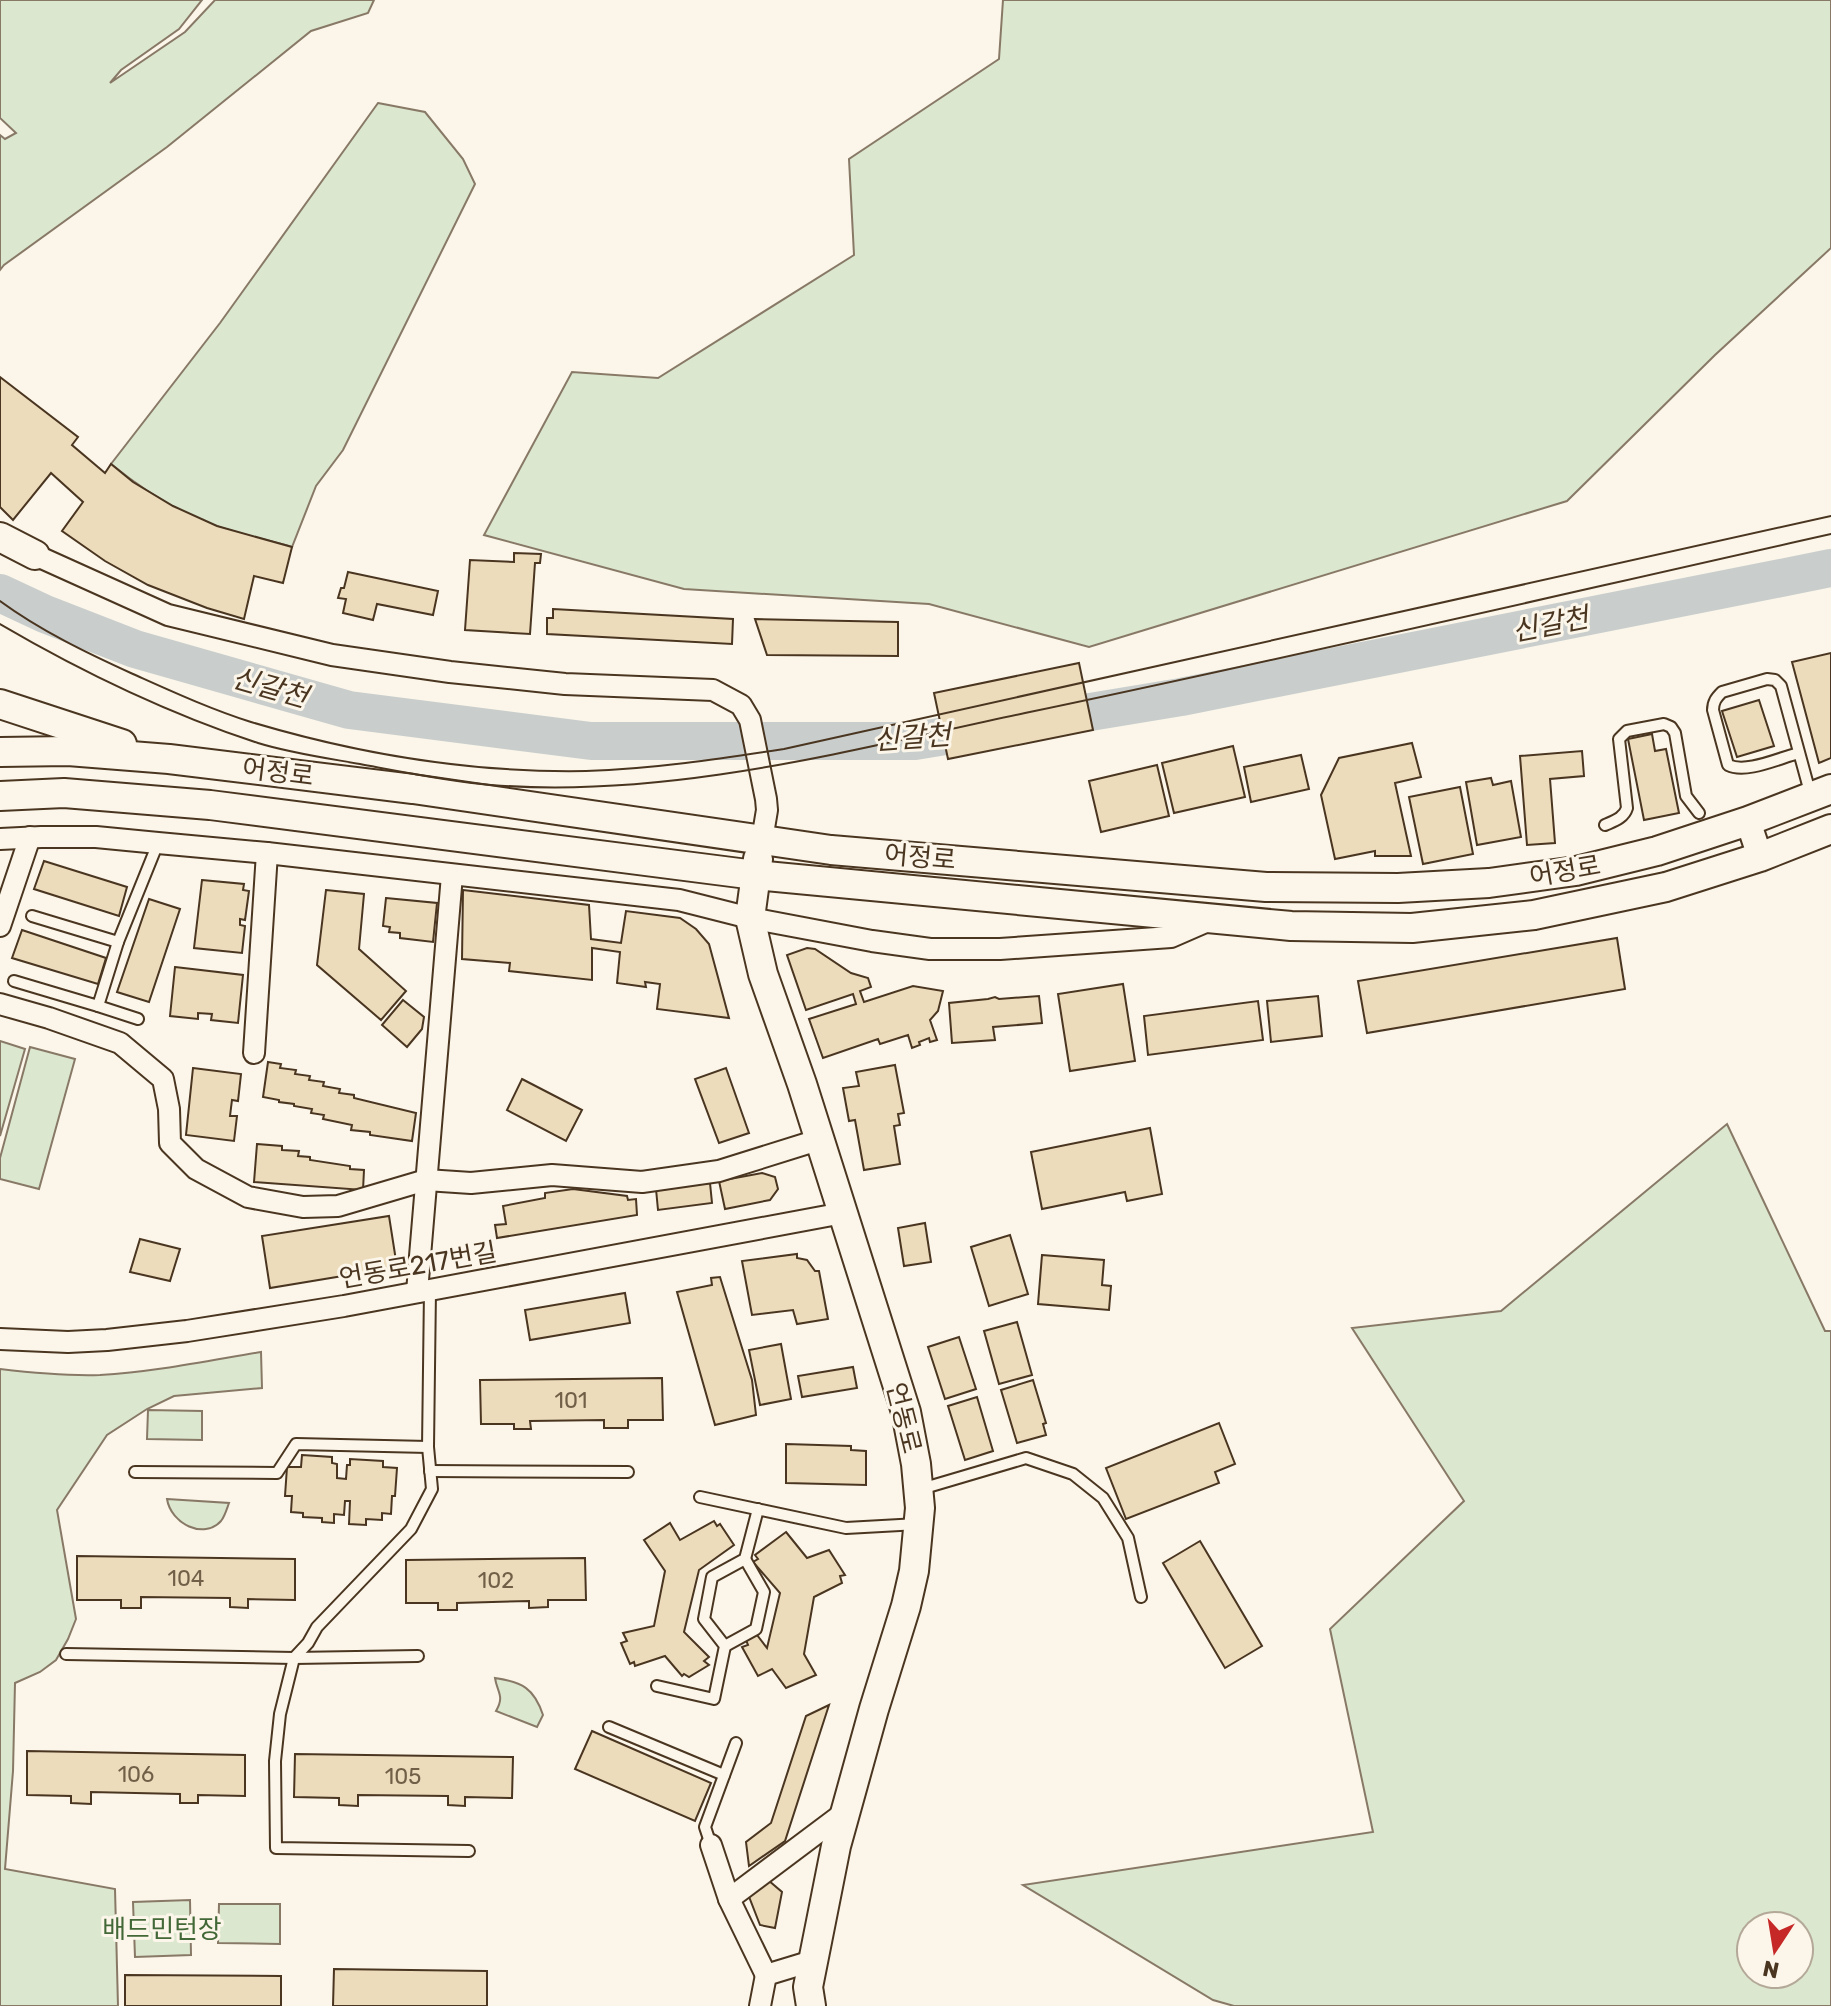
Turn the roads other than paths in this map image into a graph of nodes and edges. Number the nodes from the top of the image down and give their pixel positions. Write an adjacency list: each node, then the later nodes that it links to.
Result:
1 (0, 537): 2 (main road)
2 (35, 555): 15 (street)
3 (0, 704): 6 (main road)
4 (0, 752): 6 (main road, 어정로)
5 (1799, 753): 5 (lane); 7 (lane)
6 (169, 759): 15 (main road, 어정로)
7 (1821, 793): 10 (main road, 어정로)
8 (0, 796): 20 (main road, 어정로)
9 (1699, 813): 11 (lane)
10 (1748, 821): 15 (main road, 어정로); 18 (street)
11 (1605, 825)
12 (1831, 829): 18 (main road, 어정로)
13 (30, 837): 14 (street); 16 (street); 24 (street)
14 (0, 839)
15 (762, 840): 20 (main road, 언동로)
16 (158, 843): 17 (street); 25 (lane)
17 (267, 853): 19 (street); 30 (street)
18 (1760, 857): 23 (main road, 어정로)
19 (452, 875): 22 (street); 32 (street)
20 (755, 875): 22 (main road, 언동로); 23 (main road, 어정로)
21 (32, 916): 25 (lane)
22 (750, 918): 23 (street); 31 (main road, 언동로)
23 (1210, 920)
24 (0, 926)
25 (118, 942): 28 (lane)
26 (14, 981): 28 (lane)
27 (0, 1004): 32 (street)
28 (98, 1006): 29 (lane)
29 (138, 1019)
30 (254, 1053)
31 (818, 1140): 32 (street); 33 (main road, 언동로)
32 (426, 1180): 34 (street)
33 (843, 1213): 34 (street, 언동로217번길); 40 (main road, 언동로)
34 (424, 1291): 35 (street, 언동로217번길); 36 (lane)
35 (0, 1339)
36 (428, 1447): 37 (lane); 38 (lane)
37 (430, 1471): 39 (lane); 49 (lane)
38 (135, 1472)
39 (628, 1472)
40 (919, 1490): 43 (main road, 언동로); 45 (lane)
41 (700, 1497): 42 (lane)
42 (758, 1509): 43 (lane); 44 (lane)
43 (920, 1523): 54 (main road, 언동로)
44 (745, 1559): 46 (lane); 46 (lane)
45 (1141, 1597)
46 (725, 1646): 50 (lane)
47 (66, 1654): 49 (lane)
48 (418, 1656): 49 (lane)
49 (294, 1658): 56 (lane)
50 (657, 1686)
51 (609, 1727): 53 (lane)
52 (736, 1743): 53 (lane)
53 (724, 1775): 55 (lane)
54 (845, 1812): 57 (street); 58 (main road, 언동로)
55 (711, 1845): 57 (street)
56 (469, 1851)
57 (729, 1899): 59 (street)
58 (812, 1961): 59 (street); 61 (main road, 언동로)
59 (766, 1975): 60 (street)
60 (760, 2006)
61 (811, 2006)

